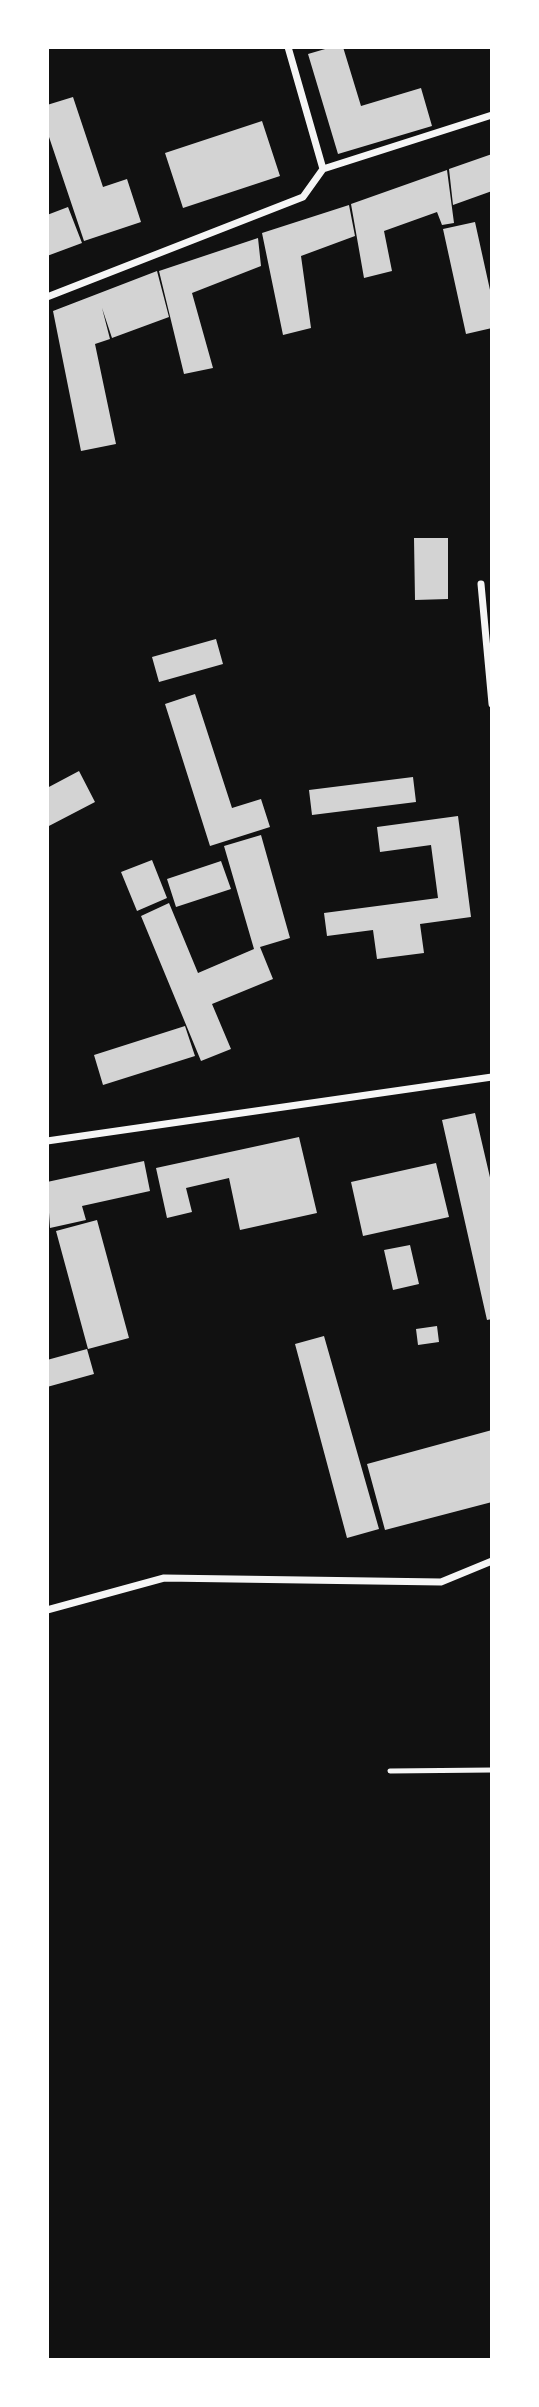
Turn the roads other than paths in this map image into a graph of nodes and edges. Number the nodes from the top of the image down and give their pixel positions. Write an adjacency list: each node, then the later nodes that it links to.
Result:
1 (288, 47): 3 (street)
2 (492, 115): 3 (street)
3 (323, 169): 4 (street)
4 (47, 297)
5 (481, 584): 6 (street)
6 (492, 704)
7 (492, 1077): 8 (street)
8 (47, 1141)
9 (492, 1562): 10 (street)
10 (47, 1610)
11 (492, 1770): 12 (lane)
12 (390, 1771)

